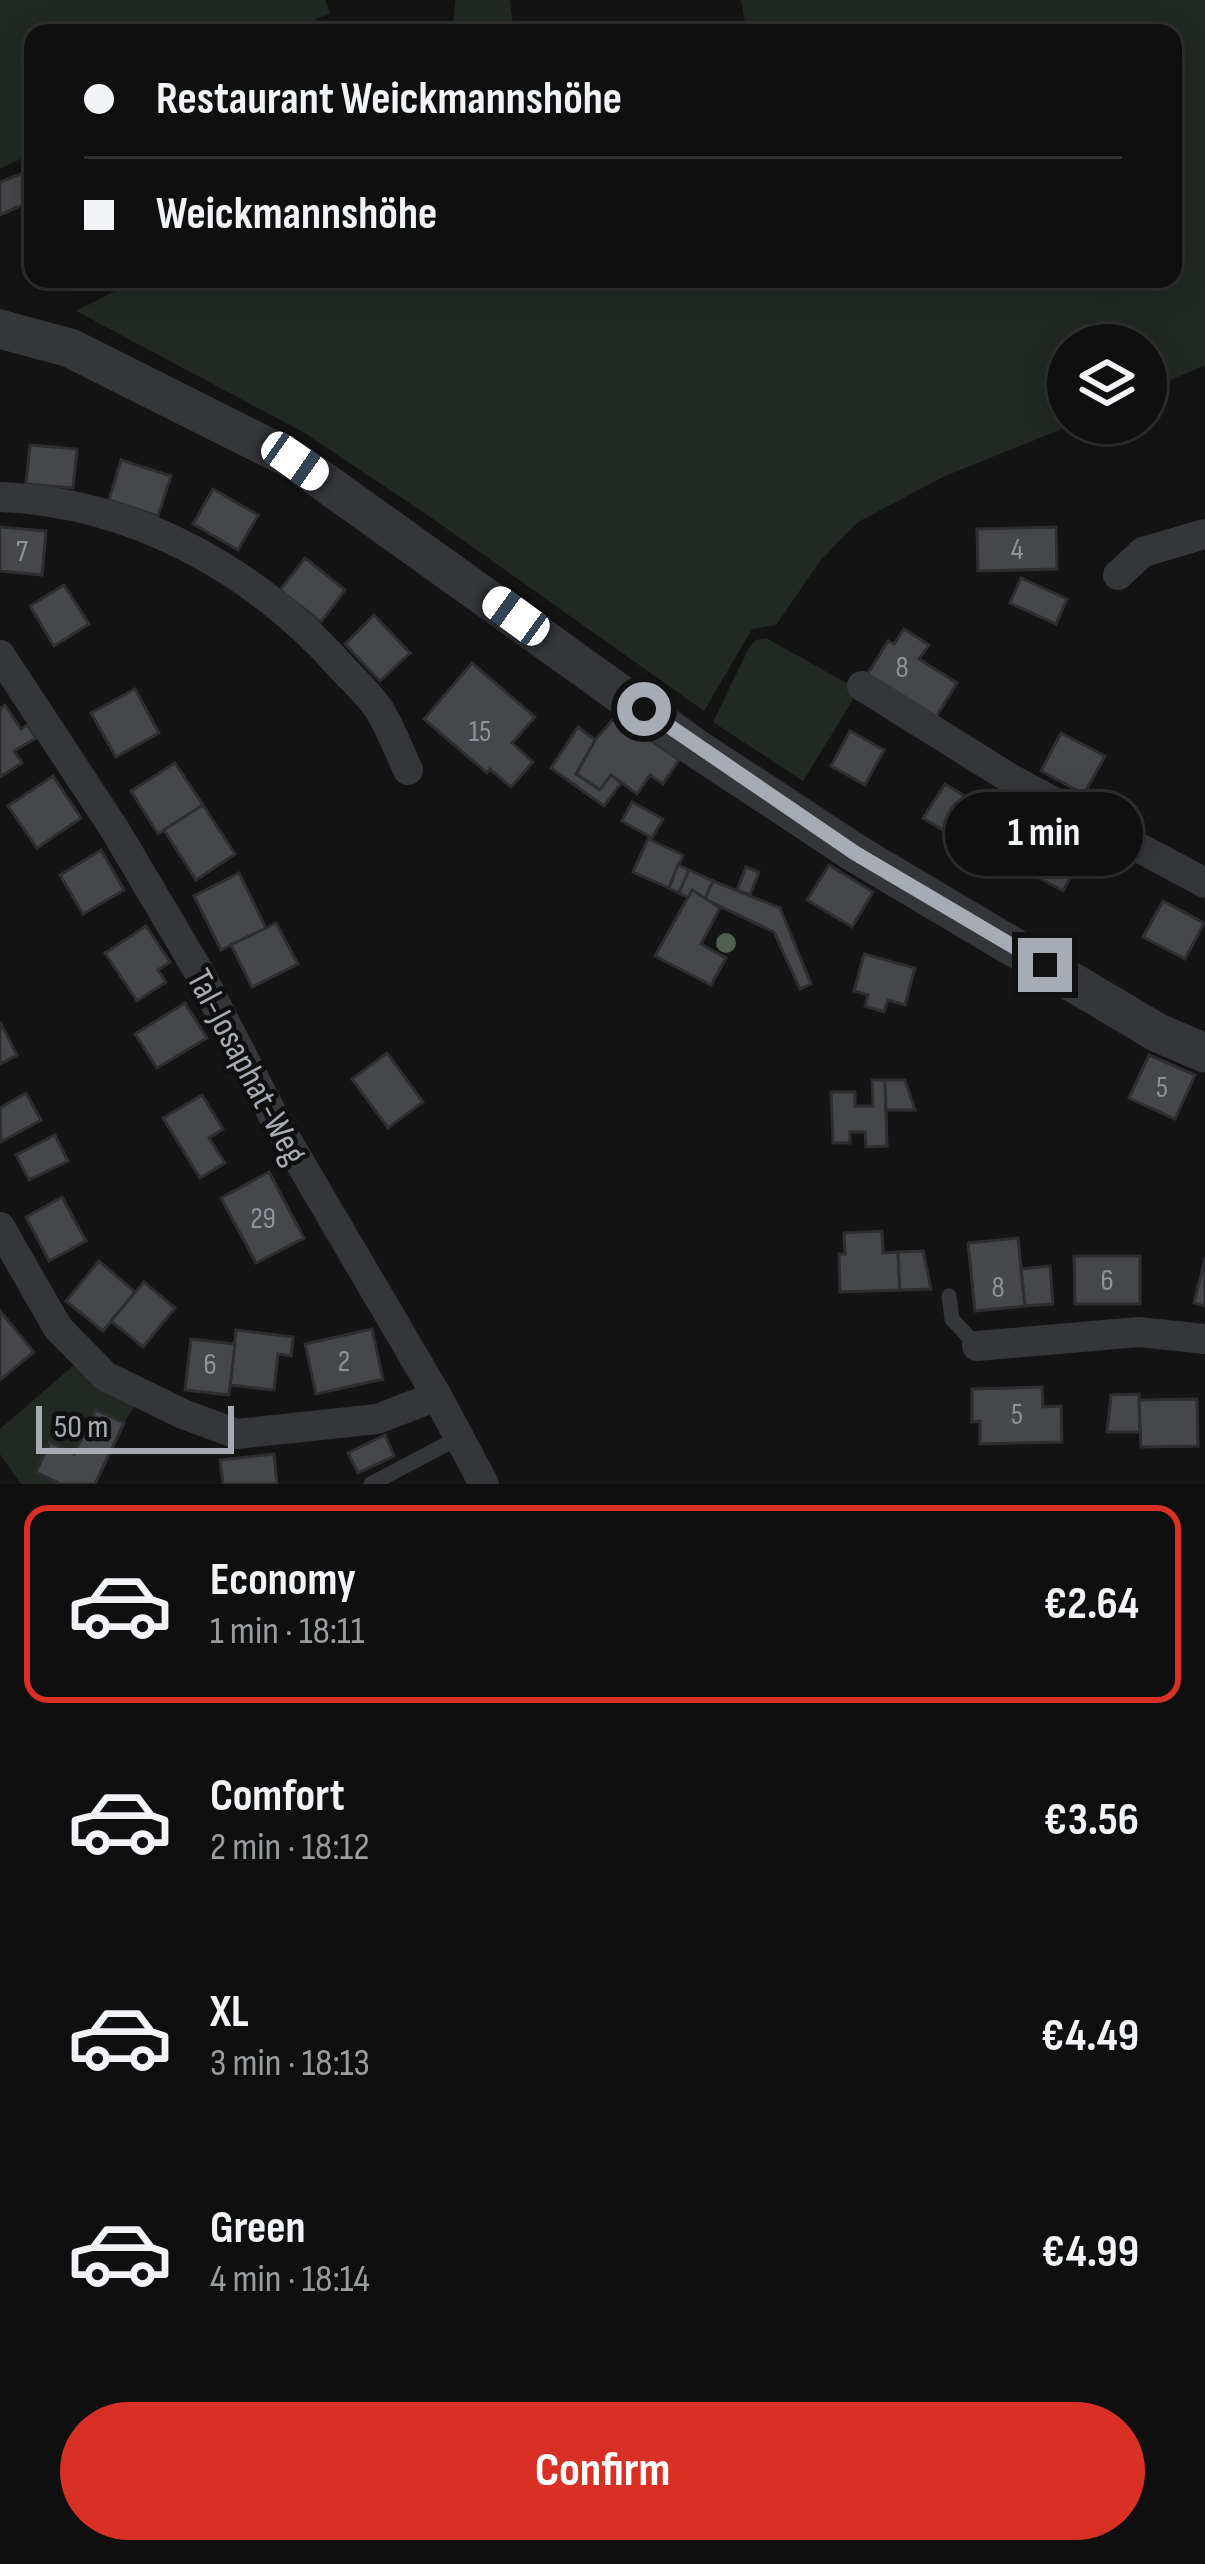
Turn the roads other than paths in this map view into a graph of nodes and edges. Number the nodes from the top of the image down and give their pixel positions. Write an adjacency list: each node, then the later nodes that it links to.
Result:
1 (0, 329): 9 (street)
2 (0, 497): 7 (street)
3 (1205, 534): 4 (street)
4 (1118, 574)
5 (0, 655): 14 (street, Tal-Josaphat-Weg)
6 (862, 686): 8 (street)
7 (407, 770)
8 (1205, 884)
9 (1205, 1053)
10 (0, 1228): 14 (street)
11 (949, 1296): 13 (lane)
12 (1205, 1339): 13 (street)
13 (977, 1346)
14 (437, 1396): 15 (street, Tal-Josaphat-Weg)
15 (458, 1438): 16 (lane); 17 (street, Tal-Josaphat-Weg)
16 (371, 1484)
17 (484, 1484)

